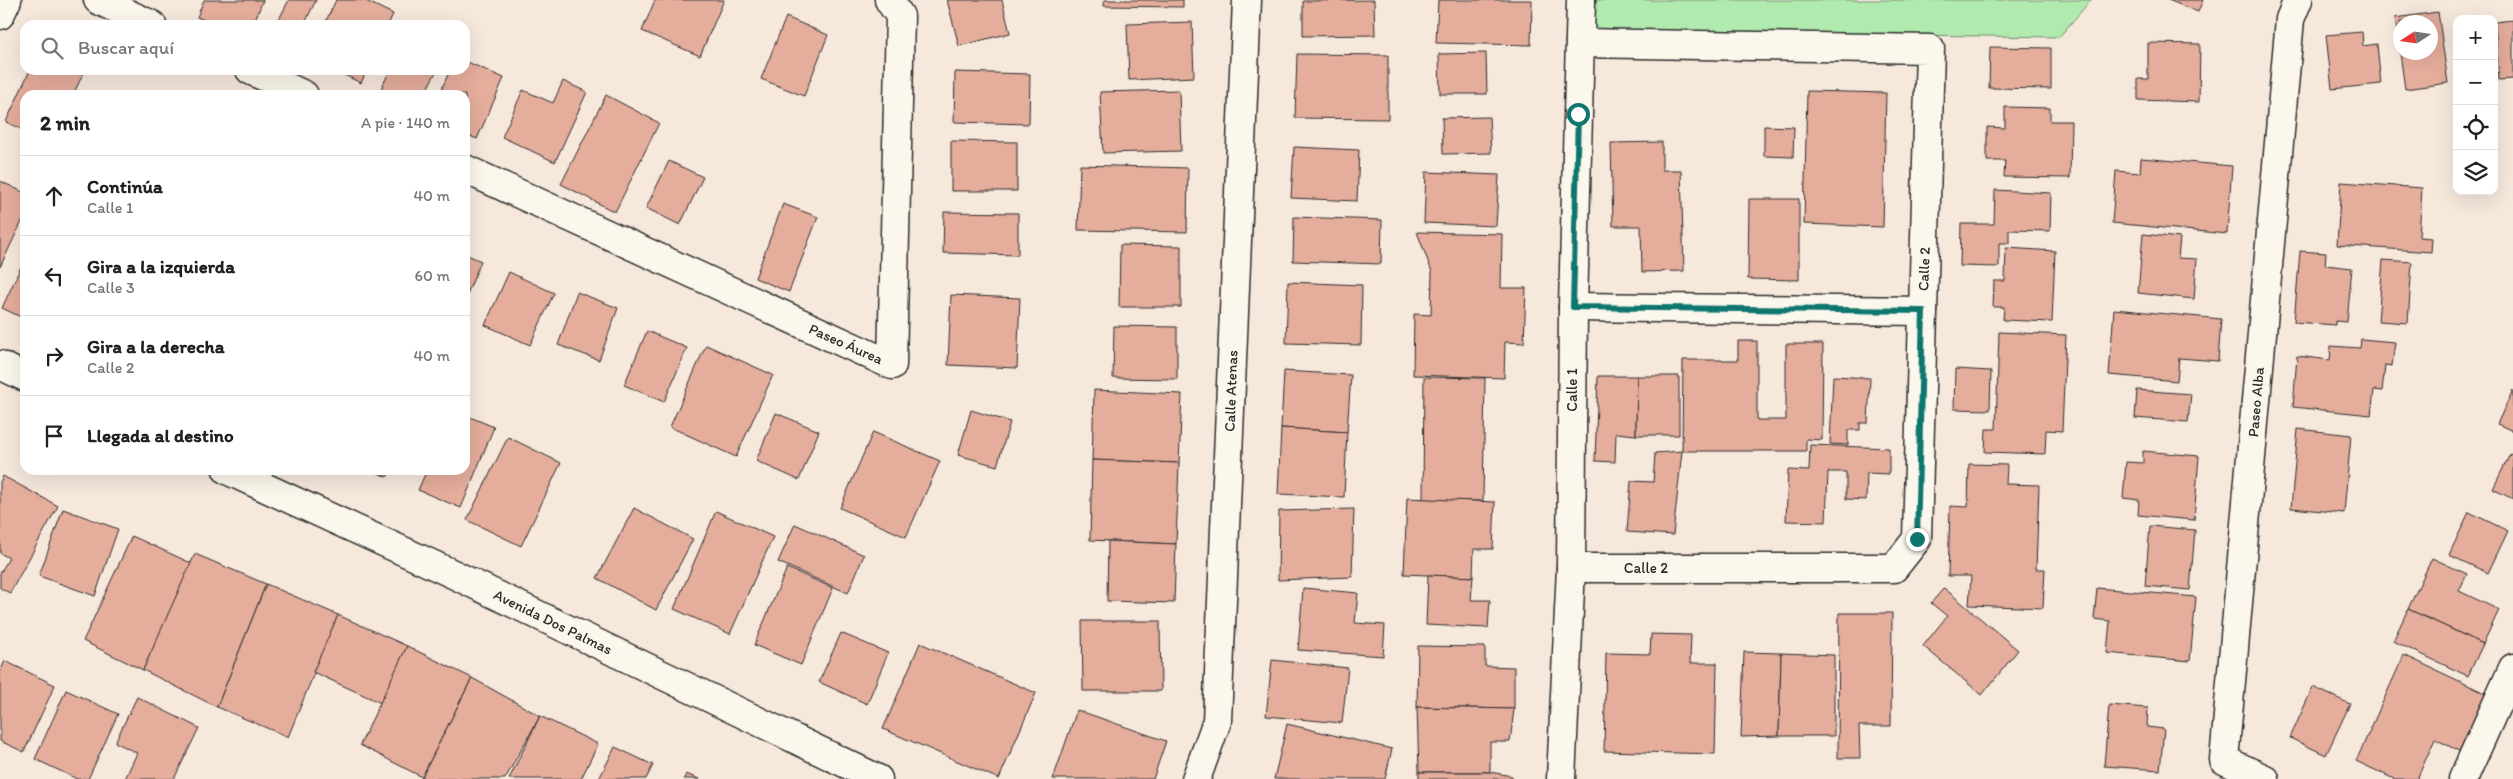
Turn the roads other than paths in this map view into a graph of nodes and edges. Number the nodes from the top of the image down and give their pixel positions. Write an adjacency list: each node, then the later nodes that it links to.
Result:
1 (7, 0): 7 (street)
2 (98, 0): 8 (street)
3 (889, 0): 12 (street, Paseo Áurea)
4 (1247, 0): 21 (street, Calle Atenas)
5 (1581, 0): 9 (street, Calle 1)
6 (2298, 0): 23 (street, Paseo Alba)
7 (0, 15)
8 (141, 20)
9 (1580, 43): 13 (street, Calle 1); 14 (street, Calle 2)
10 (261, 75): 11 (street)
11 (293, 90)
12 (470, 171)
13 (1573, 307): 14 (street); 18 (street, Calle 1)
14 (1923, 311): 18 (street, Calle 2)
15 (0, 365): 16 (street)
16 (20, 375)
17 (238, 475): 20 (street, Avenida Dos Palmas)
18 (1571, 568): 22 (street, Calle 1)
19 (2513, 668): 24 (street)
20 (878, 779)
21 (1196, 779)
22 (1561, 779)
23 (2265, 779)
24 (2463, 779)

